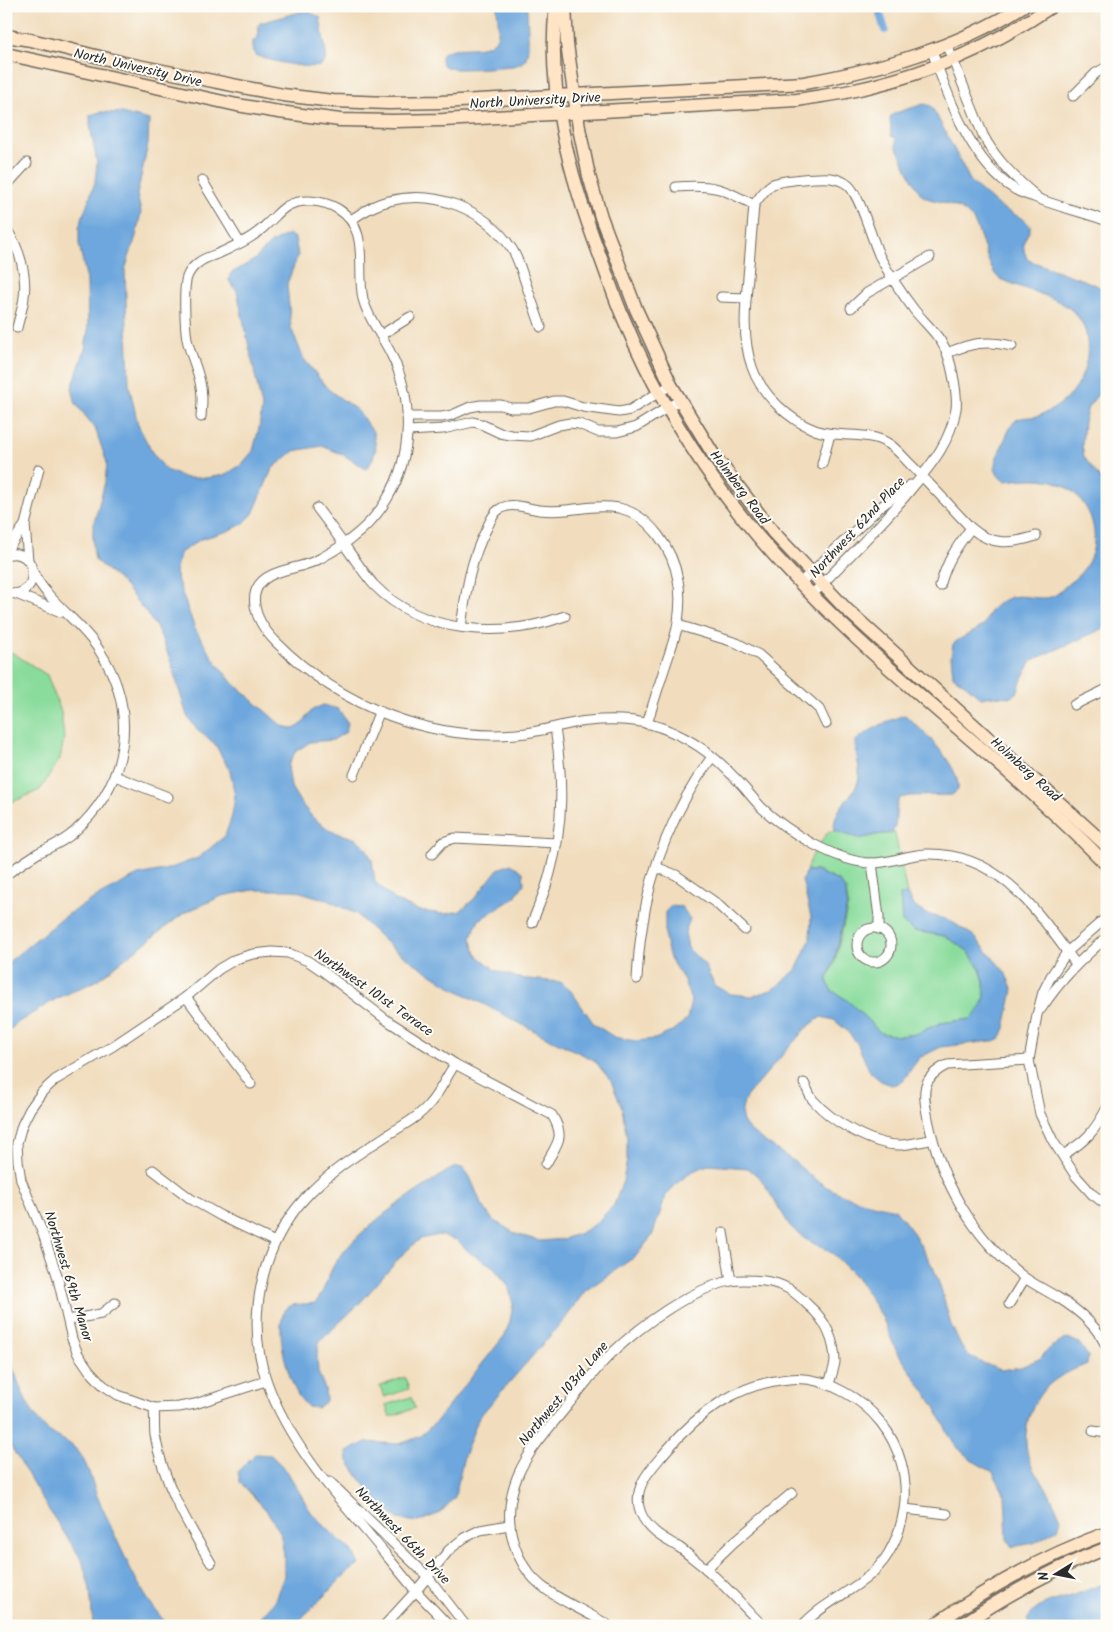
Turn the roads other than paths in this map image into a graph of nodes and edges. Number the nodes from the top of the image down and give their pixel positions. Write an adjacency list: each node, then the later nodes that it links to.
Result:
1 (556, 6): 13 (main road, Holmberg Road)
2 (565, 6): 12 (main road, Holmberg Road)
3 (1023, 6): 6 (main road, North University Drive)
4 (1052, 6): 9 (main road, North University Drive)
5 (6, 36): 13 (main road, North University Drive)
6 (947, 45): 7 (main road, North University Drive); 9 (street)
7 (932, 51): 10 (street); 12 (main road, North University Drive)
8 (6, 54): 16 (main road, North University Drive)
9 (953, 60): 10 (main road, North University Drive); 21 (street)
10 (938, 66): 15 (main road, North University Drive); 21 (street)
11 (1107, 67): 14 (street)
12 (573, 95): 13 (main road, North University Drive); 15 (main road, Holmberg Road)
13 (556, 96): 16 (main road, Holmberg Road)
14 (1074, 96)
15 (577, 113): 16 (main road, North University Drive); 38 (main road, Holmberg Road)
16 (559, 114): 39 (main road, Holmberg Road)
17 (26, 163): 19 (street)
18 (202, 180): 26 (street)
19 (6, 186)
20 (676, 187): 22 (street)
21 (1042, 201): 24 (street)
22 (754, 205): 28 (street, Northwest 62nd Place); 30 (street)
23 (351, 220): 26 (street); 34 (street); 35 (street)
24 (1107, 221)
25 (6, 230): 33 (street)
26 (240, 243): 42 (street)
27 (930, 257): 28 (street)
28 (892, 278): 31 (street); 37 (street, Northwest 62nd Place)
29 (721, 297): 30 (street)
30 (746, 298): 45 (street)
31 (851, 308)
32 (410, 317): 35 (street)
33 (17, 328)
34 (541, 328)
35 (381, 335): 43 (street)
36 (1012, 346): 37 (street)
37 (947, 353): 48 (street, Northwest 62nd Place)
38 (671, 385): 39 (street); 40 (main road, Holmberg Road)
39 (659, 393): 41 (main road, Holmberg Road); 43 (street)
40 (680, 400): 41 (street); 57 (main road, Holmberg Road)
41 (668, 407): 44 (street); 58 (main road, Holmberg Road)
42 (201, 417)
43 (407, 417): 44 (street)
44 (408, 431): 53 (street)
45 (830, 434): 46 (street); 48 (street)
46 (822, 464)
47 (39, 469): 50 (street)
48 (922, 476): 51 (street); 57 (street, Northwest 62nd Place); 59 (street, Northwest 62nd Place)
49 (318, 508): 53 (street)
50 (25, 525): 54 (street); 55 (street)
51 (971, 528): 52 (street); 60 (street)
52 (1036, 536)
53 (344, 544): 67 (street); 70 (street)
54 (6, 553): 55 (street)
55 (28, 560): 56 (street)
56 (33, 572): 62 (street); 64 (street)
57 (810, 573): 58 (street, Northwest 62nd Place); 59 (main road, Holmberg Road)
58 (800, 583): 63 (main road, Holmberg Road)
59 (822, 585): 63 (street, Northwest 62nd Place); 79 (main road, Holmberg Road)
60 (940, 586)
61 (6, 593): 62 (street)
62 (16, 594): 64 (street)
63 (812, 595): 82 (main road, Holmberg Road)
64 (66, 614): 76 (street)
65 (565, 616): 67 (street)
66 (678, 624): 67 (street); 71 (street); 72 (street)
67 (461, 627)
68 (1107, 689): 69 (street)
69 (1074, 706)
70 (379, 713): 73 (street); 75 (street)
71 (648, 724): 73 (street); 74 (street)
72 (826, 724)
73 (555, 728): 78 (street)
74 (712, 757): 81 (street); 83 (street)
75 (354, 775)
76 (115, 776): 77 (street); 84 (street)
77 (168, 797)
78 (557, 843): 80 (street); 86 (street)
79 (1107, 846)
80 (432, 854)
81 (872, 863): 87 (street); 90 (street)
82 (1107, 866)
83 (656, 867): 88 (street); 92 (street)
84 (6, 875)
85 (1107, 917): 90 (street)
86 (532, 924)
87 (879, 928)
88 (745, 930)
89 (1107, 937): 91 (street)
90 (1068, 952): 91 (street); 94 (street)
91 (1076, 964): 94 (street)
92 (637, 979)
93 (186, 997): 96 (street, Northwest 101st Terrace); 98 (street); 100 (street, Northwest 101st Terrace)
94 (1037, 1015): 95 (street)
95 (1029, 1060): 101 (street); 102 (street)
96 (455, 1064): 103 (street, Northwest 101st Terrace); 107 (street, Northwest 66th Drive)
97 (804, 1082): 101 (street)
98 (251, 1084)
99 (1107, 1108): 102 (street)
100 (22, 1125): 112 (street, Northwest 69th Manor)
101 (932, 1140): 108 (street)
102 (1062, 1154): 105 (street)
103 (546, 1164)
104 (153, 1170): 107 (street)
105 (1107, 1205)
106 (722, 1232): 109 (street)
107 (275, 1242): 114 (street, Northwest 66th Drive)
108 (1025, 1278): 111 (street); 113 (street)
109 (731, 1281): 115 (street, Northwest 103rd Lane); 123 (street, Northwest 103rd Lane)
110 (115, 1303): 112 (street)
111 (1009, 1304)
112 (68, 1320): 116 (street, Northwest 69th Manor)
113 (1107, 1348)
114 (266, 1381): 116 (street); 119 (street, Northwest 66th Drive)
115 (829, 1384): 121 (street); 127 (street)
116 (154, 1408): 126 (street)
117 (1093, 1431): 118 (street)
118 (1107, 1433)
119 (315, 1468): 128 (street, Northwest 66th Drive); 129 (street, Northwest 66th Drive)
120 (792, 1493): 127 (street)
121 (905, 1509): 122 (street); 135 (street)
122 (947, 1514)
123 (509, 1524): 128 (street); 133 (street)
124 (1107, 1533): 136 (main road)
125 (1107, 1548): 137 (main road)
126 (211, 1563)
127 (706, 1569): 134 (street)
128 (428, 1577): 129 (street); 132 (street, Northwest 66th Drive)
129 (416, 1591): 130 (street); 131 (street, Northwest 66th Drive)
130 (384, 1626)
131 (449, 1626)
132 (466, 1626)
133 (609, 1626)
134 (763, 1626)
135 (802, 1626)
136 (933, 1626)
137 (960, 1626)

